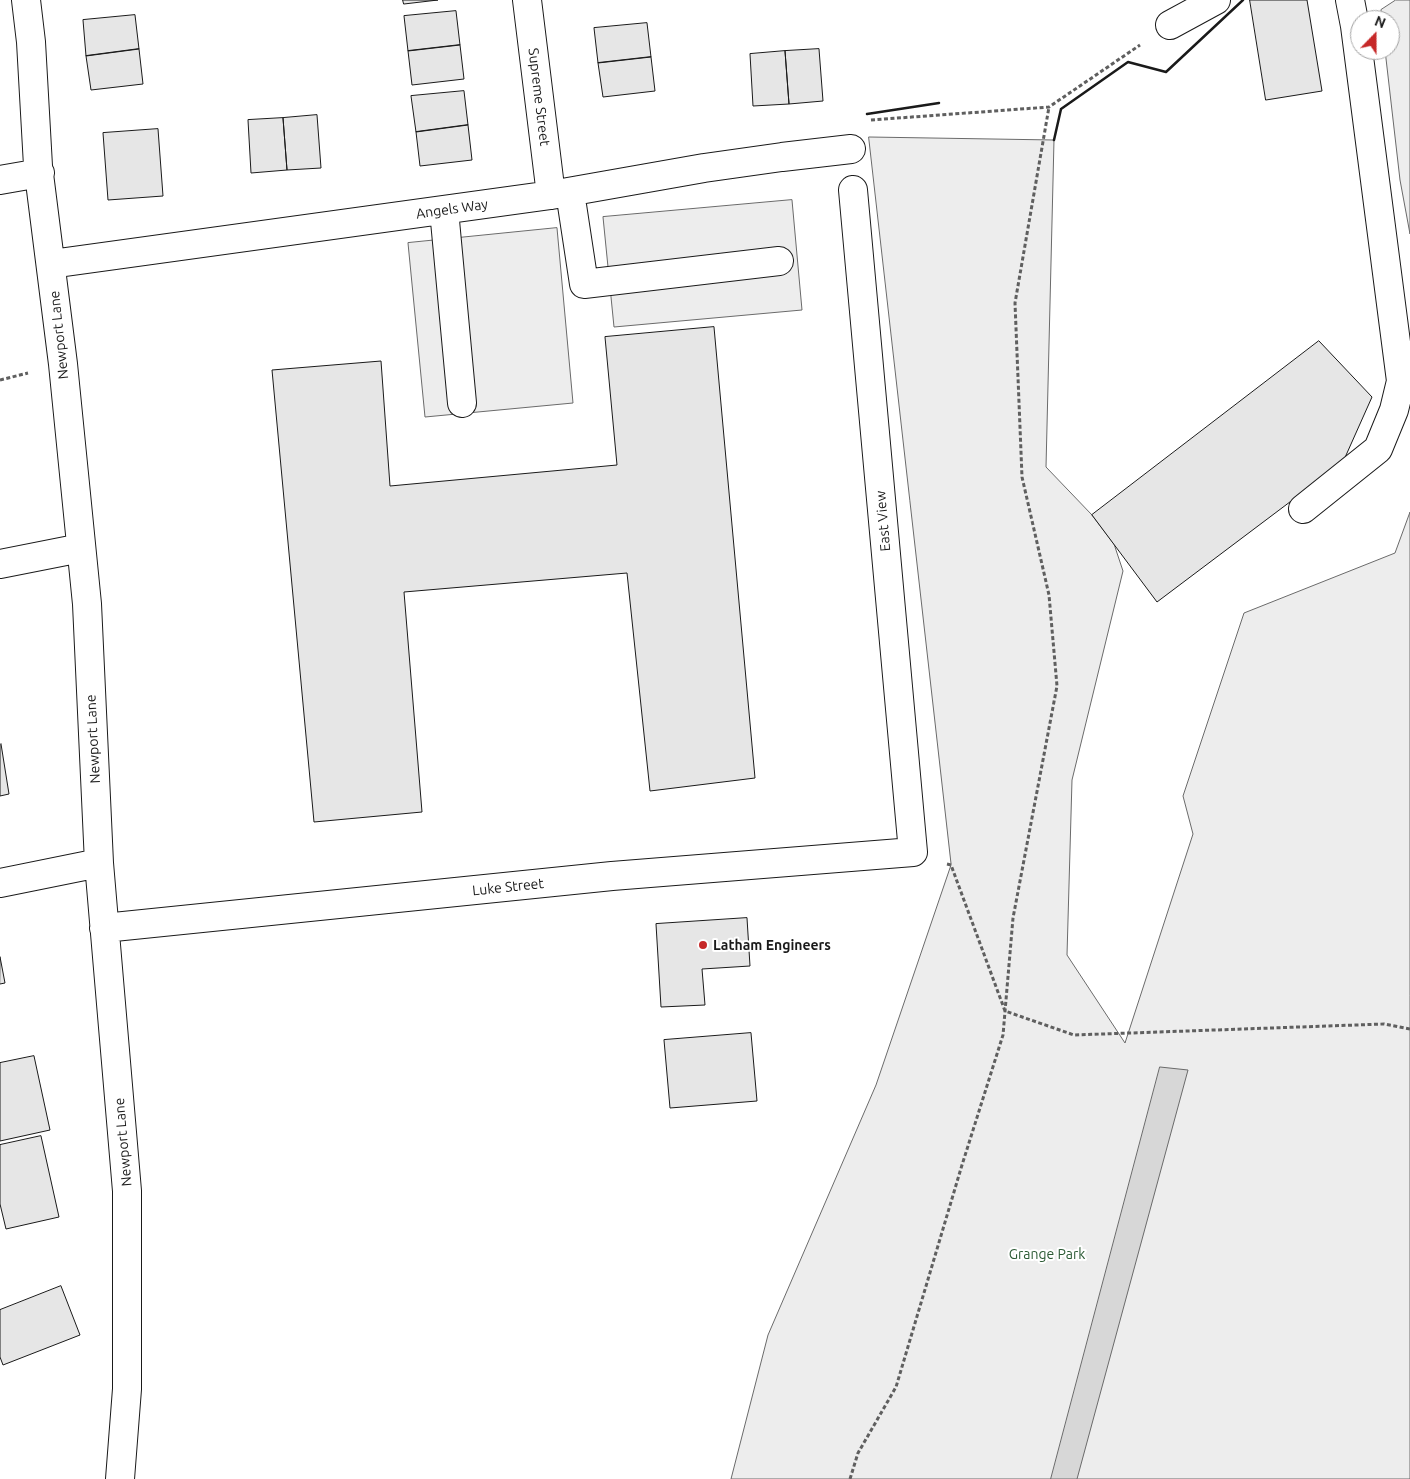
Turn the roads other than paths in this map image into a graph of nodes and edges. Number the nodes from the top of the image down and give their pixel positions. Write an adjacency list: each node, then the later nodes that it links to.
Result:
1 (26, 0): 7 (street, Newport Lane)
2 (527, 0): 10 (street, Supreme Street)
3 (1216, 0): 5 (street)
4 (1350, 0): 15 (street)
5 (1170, 25)
6 (851, 150): 10 (street, Angels Way)
7 (40, 174): 8 (street); 13 (street, Newport Lane)
8 (0, 180)
9 (853, 190): 18 (street, East View)
10 (560, 193): 11 (street, Angels Way); 12 (street, Supreme Street)
11 (444, 210): 13 (street, Angels Way); 14 (street)
12 (779, 261)
13 (51, 264): 16 (street, Newport Lane)
14 (462, 403)
15 (1303, 509)
16 (82, 548): 17 (street); 19 (street, Newport Lane)
17 (0, 564)
18 (913, 852): 21 (street, Luke Street)
19 (99, 863): 20 (street); 21 (street, Newport Lane)
20 (0, 883)
21 (104, 928): 22 (street, Newport Lane)
22 (120, 1479)

